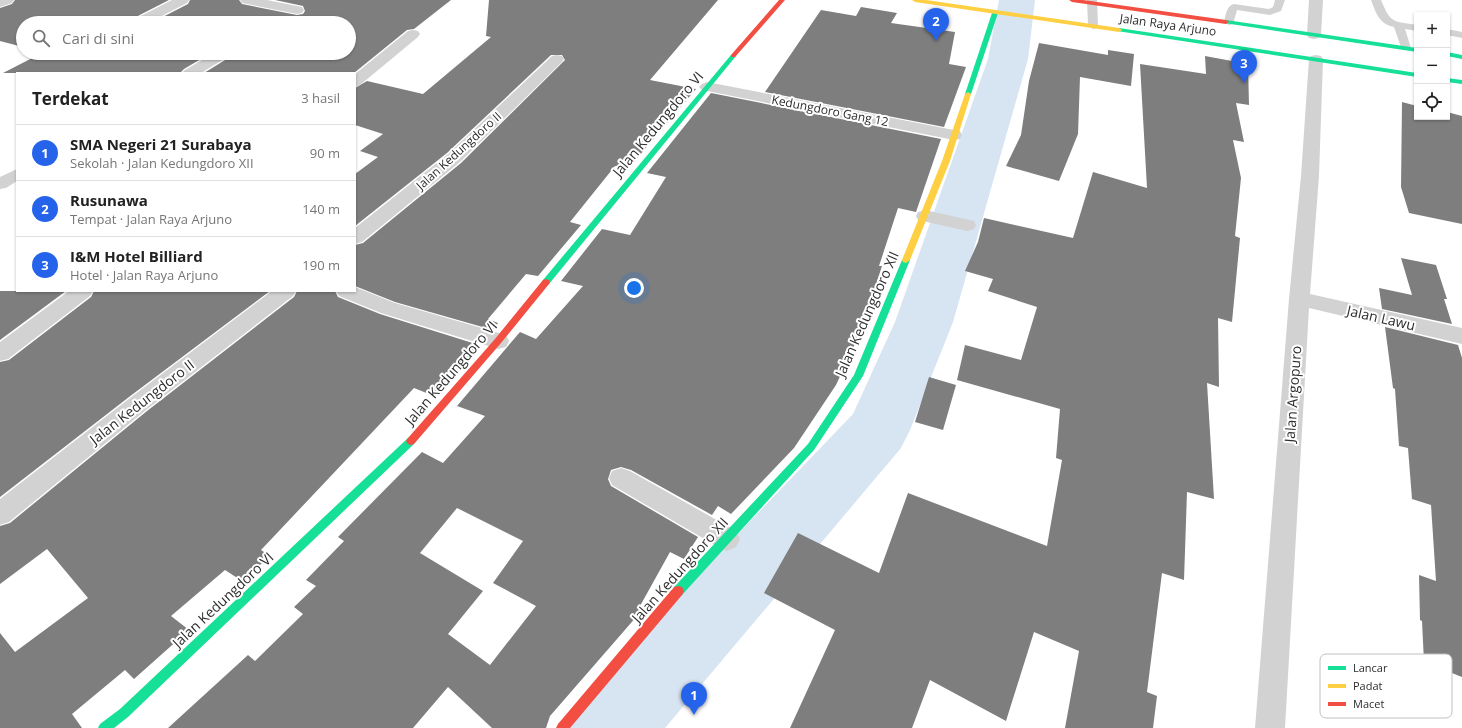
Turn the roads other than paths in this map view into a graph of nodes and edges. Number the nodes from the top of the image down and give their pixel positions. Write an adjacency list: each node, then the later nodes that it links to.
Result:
1 (7, 0): 11 (street)
2 (182, 0): 13 (street)
3 (247, 0): 14 (street)
4 (782, 0): 35 (main road, Jalan Kedungdoro VI)
5 (915, 0): 12 (main road, Jalan Raya Arjuno)
6 (1072, 0): 10 (main road, Jalan Raya Arjuno)
7 (1280, 0): 15 (lane)
8 (1316, 0): 22 (street)
9 (1376, 0): 16 (lane)
10 (1092, 1): 15 (main road, Jalan Raya Arjuno); 17 (lane)
11 (0, 3)
12 (997, 13): 17 (main road, Jalan Raya Arjuno); 36 (main road, Jalan Kedungdoro XII)
13 (151, 16)
14 (287, 16)
15 (1229, 22): 22 (main road, Jalan Raya Arjuno)
16 (1398, 25): 18 (lane); 23 (lane)
17 (1093, 26): 28 (main road, Jalan Raya Arjuno)
18 (1414, 28)
19 (1450, 32): 21 (lane)
20 (413, 34): 33 (street)
21 (1462, 34)
22 (1314, 35): 23 (main road, Jalan Raya Arjuno)
23 (1406, 48): 24 (main road, Jalan Raya Arjuno)
24 (1414, 49)
25 (1450, 55): 26 (main road)
26 (1462, 57)
27 (557, 59): 43 (street, Jalan Kedungdoro II)
28 (1316, 59): 31 (main road, Jalan Raya Arjuno); 47 (street, Jalan Argopuro)
29 (212, 60): 30 (street)
30 (192, 72)
31 (1414, 75)
32 (1450, 80): 34 (main road)
33 (356, 81)
34 (1462, 82)
35 (707, 87): 36 (street, Kedungdoro Gang 12); 49 (main road, Jalan Kedungdoro VI)
36 (954, 135): 41 (main road, Jalan Kedungdoro XII)
37 (16, 175): 38 (street)
38 (0, 184)
39 (0, 188): 40 (street)
40 (16, 193)
41 (928, 216): 42 (street); 53 (main road, Jalan Kedungdoro XII)
42 (963, 224)
43 (356, 237)
44 (82, 292): 50 (street)
45 (285, 292): 52 (street, Jalan Kedungdoro II)
46 (348, 292): 49 (street)
47 (1299, 299): 48 (street, Jalan Lawu); 56 (street, Jalan Argopuro)
48 (1462, 336)
49 (498, 341): 54 (main road, Jalan Kedungdoro VI)
50 (0, 353)
51 (621, 478): 53 (street)
52 (0, 514)
53 (727, 539): 55 (main road, Jalan Kedungdoro XII)
54 (104, 728)
55 (562, 728)
56 (1270, 728)

